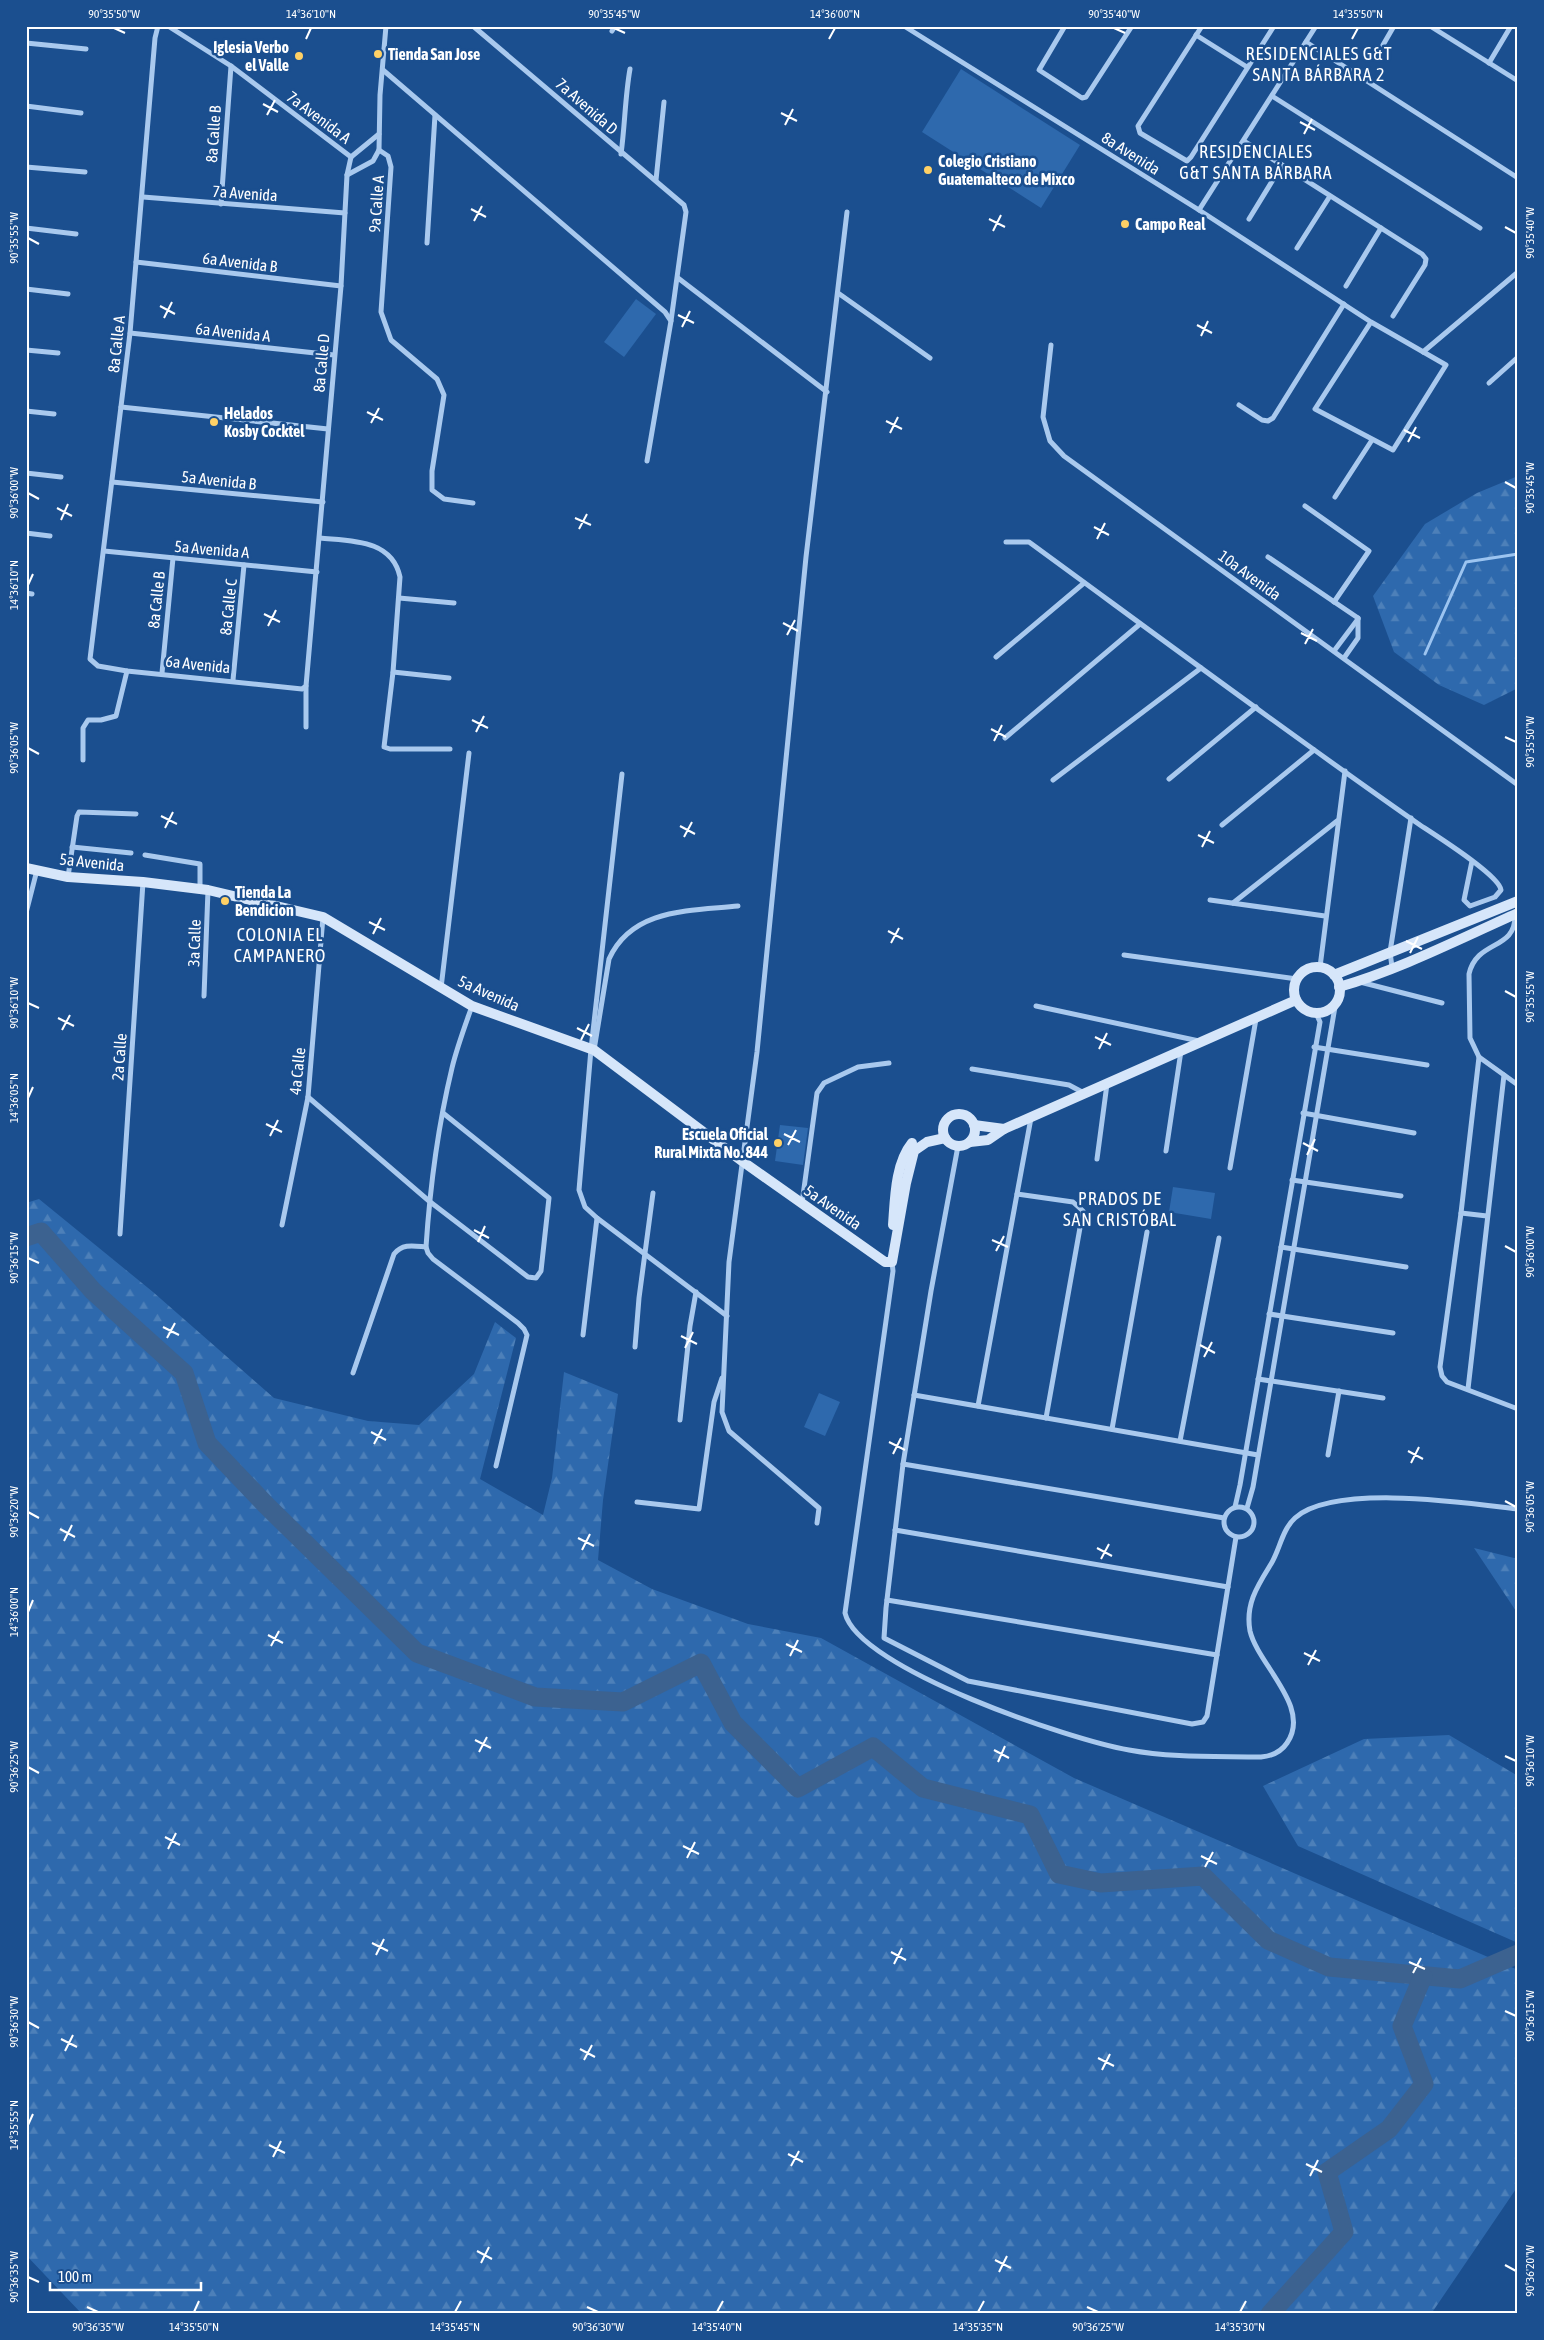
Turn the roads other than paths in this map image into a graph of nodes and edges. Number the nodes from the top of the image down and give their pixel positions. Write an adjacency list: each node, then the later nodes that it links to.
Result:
1 (158, 26): 42 (street, 8a Calle A)
2 (168, 26): 20 (street, 7a Avenida A)
3 (386, 26): 23 (street)
4 (473, 26): 33 (street, 7a Avenida D)
5 (904, 26): 44 (street, 8a Avenida)
6 (1065, 26): 7 (street)
7 (1132, 26)
8 (1202, 26): 14 (street)
9 (1274, 26): 21 (street)
10 (1316, 26): 15 (street)
11 (1394, 26): 17 (street)
12 (1430, 26): 19 (street)
13 (1511, 26): 19 (street)
14 (1196, 35): 21 (street); 21 (street)
15 (1306, 42): 25 (street); 39 (street)
16 (26, 43): 18 (street)
17 (1383, 45)
18 (86, 49)
19 (1488, 62): 24 (street)
20 (231, 66): 34 (street, 7a Avenida A); 43 (street, 8a Calle B)
21 (1247, 67)
22 (630, 69): 33 (street)
23 (383, 70): 29 (street); 30 (street)
24 (1518, 80)
25 (1272, 96): 31 (street); 50 (street)
26 (664, 102): 40 (street)
27 (26, 106): 28 (street)
28 (81, 113)
29 (435, 114): 52 (street); 64 (street)
30 (379, 134): 32 (street); 34 (street, 7a Avenida A)
31 (1244, 141): 35 (street); 44 (street)
32 (379, 150): 38 (street); 88 (street, 9a Calle A)
33 (622, 154): 40 (street, 7a Avenida D)
34 (351, 157): 38 (street, 8a Calle D)
35 (1282, 165): 41 (street); 47 (street)
36 (26, 167): 37 (street)
37 (85, 172)
38 (347, 175): 45 (street, 8a Calle D)
39 (1518, 178)
40 (656, 180): 56 (street, 7a Avenida D)
41 (1330, 196): 49 (street); 53 (street)
42 (143, 198): 43 (street, 7a Avenida); 54 (street, 8a Calle A)
43 (221, 204): 45 (street, 7a Avenida)
44 (1199, 210): 62 (street, 8a Avenida)
45 (345, 212): 57 (street, 8a Calle D)
46 (847, 212): 60 (street)
47 (1249, 219)
48 (26, 228): 51 (street)
49 (1381, 228): 58 (street); 63 (street)
50 (1480, 228)
51 (76, 234)
52 (428, 243)
53 (1297, 248)
54 (136, 262): 57 (street, 6a Avenida B); 66 (street, 8a Calle A)
55 (1518, 272): 69 (street)
56 (678, 278): 64 (street); 75 (street)
57 (341, 286): 71 (street, 8a Calle D)
58 (1346, 286)
59 (26, 289): 61 (street)
60 (838, 293): 73 (street); 75 (street)
61 (68, 294)
62 (1344, 304): 65 (street, 8a Avenida); 76 (street)
63 (1393, 316)
64 (671, 321): 82 (street)
65 (1371, 322): 69 (street, 8a Avenida); 81 (street)
66 (130, 333): 71 (street, 6a Avenida A); 77 (street, 8a Calle A)
67 (1051, 345): 105 (street, 10a Avenida)
68 (26, 350): 70 (street)
69 (1423, 352): 81 (street, 8a Avenida)
70 (58, 353)
71 (334, 355): 80 (street, 8a Calle D)
72 (1518, 357): 74 (street)
73 (930, 358)
74 (1489, 382)
75 (827, 392): 192 (street)
76 (1239, 405)
77 (121, 408): 80 (street); 85 (street, 8a Calle A)
78 (26, 411): 79 (street)
79 (54, 414)
80 (328, 429): 87 (street, 8a Calle D)
81 (1372, 440): 86 (street)
82 (647, 461)
83 (26, 473): 84 (street)
84 (61, 477)
85 (112, 482): 87 (street, 5a Avenida B); 94 (street, 8a Calle A)
86 (1335, 497)
87 (323, 502): 92 (street, 8a Calle D)
88 (473, 503)
89 (1306, 506): 101 (street)
90 (26, 533): 91 (street)
91 (50, 536)
92 (320, 538): 98 (street, 8a Calle D); 100 (street)
93 (1006, 542): 99 (street)
94 (104, 552): 96 (street, 5a Avenida A); 108 (street, 8a Calle A)
95 (1268, 557): 101 (street)
96 (173, 558): 97 (street, 5a Avenida A); 112 (street, 8a Calle B)
97 (244, 565): 98 (street, 5a Avenida A); 114 (street, 8a Calle C)
98 (317, 572): 115 (street, 8a Calle D)
99 (1084, 583): 104 (street); 106 (street)
100 (399, 598): 102 (street); 111 (street)
101 (1334, 602): 103 (street)
102 (454, 603)
103 (1358, 618): 105 (street); 107 (street)
104 (1140, 624): 109 (street); 118 (street)
105 (1334, 651): 107 (street, 10a Avenida)
106 (996, 657)
107 (1344, 658): 127 (street, 10a Avenida)
108 (93, 663): 110 (street, 6a Avenida)
109 (1201, 668): 116 (street); 126 (street)
110 (128, 670): 112 (street, 6a Avenida); 122 (street)
111 (393, 672): 113 (street); 119 (street)
112 (162, 673): 114 (street, 6a Avenida)
113 (449, 678)
114 (233, 680): 115 (street, 6a Avenida)
115 (304, 688): 117 (street, 8a Calle D)
116 (1256, 707): 120 (street); 125 (street)
117 (306, 727)
118 (1005, 738)
119 (450, 749)
120 (1314, 750): 123 (street); 131 (street)
121 (469, 752): 157 (street)
122 (83, 760)
123 (1345, 771): 129 (street); 130 (street)
124 (622, 774): 169 (street)
125 (1169, 779)
126 (1053, 780)
127 (1518, 785)
128 (136, 814): 132 (street)
129 (1410, 818): 135 (street); 149 (street)
130 (1337, 821): 142 (street); 147 (street)
131 (1222, 826)
132 (72, 847): 133 (street); 137 (street)
133 (131, 853)
134 (145, 855): 139 (street, 3a Calle)
135 (1472, 861): 135 (street)
136 (31, 869): 137 (street, 5a Avenida); 145 (street)
137 (68, 877): 138 (street, 5a Avenida)
138 (143, 882): 139 (street, 5a Avenida); 206 (street, 2a Calle)
139 (204, 890): 148 (street, 5a Avenida); 158 (street, 3a Calle)
140 (1210, 900): 142 (street)
141 (1518, 901): 144 (street)
142 (1233, 903): 147 (street)
143 (738, 906): 169 (street)
144 (1508, 906): 146 (street); 149 (street)
145 (26, 913)
146 (1516, 914): 152 (street); 171 (street)
147 (1325, 916): 151 (street)
148 (323, 917): 157 (street, 5a Avenida); 179 (street, 4a Calle)
149 (1390, 952): 152 (street); 153 (street)
150 (1124, 955): 154 (street)
151 (1320, 967): 153 (street); 154 (street)
152 (1392, 967): 155 (street)
153 (1334, 975): 156 (street)
154 (1296, 980): 159 (street)
155 (1358, 981): 156 (street); 161 (street)
156 (1339, 986): 160 (street)
157 (441, 988): 162 (street, 5a Avenida)
158 (204, 996)
159 (1296, 1000): 164 (street); 165 (street)
160 (1336, 1001): 164 (street); 168 (street)
161 (1442, 1003)
162 (472, 1006): 169 (street, 5a Avenida); 180 (street)
163 (1036, 1006): 166 (street)
164 (1316, 1013): 167 (street)
165 (1256, 1018): 166 (street); 193 (street)
166 (1203, 1042): 170 (street)
167 (1314, 1047): 168 (street); 181 (street)
168 (1327, 1048): 173 (street); 182 (street)
169 (592, 1049): 192 (street, 5a Avenida); 203 (street)
170 (1181, 1051): 176 (street); 190 (street)
171 (1479, 1057): 175 (street); 201 (street)
172 (889, 1063): 200 (street)
173 (1427, 1066)
174 (972, 1069): 178 (street)
175 (1504, 1075): 177 (street); 202 (street)
176 (1107, 1084): 178 (street); 191 (street)
177 (1518, 1085)
178 (1085, 1093): 183 (street)
179 (308, 1097): 199 (street); 204 (street, 4a Calle)
180 (443, 1113): 199 (street); 199 (street)
181 (1303, 1113): 182 (street); 194 (street)
182 (1316, 1114): 186 (street); 195 (street)
183 (1031, 1118): 185 (street); 197 (street)
184 (974, 1125): 185 (street); 187 (street); 188 (street)
185 (1004, 1129): 188 (street)
186 (1414, 1133)
187 (944, 1135): 189 (street); 212 (street)
188 (970, 1142): 189 (street)
189 (958, 1146): 227 (street)
190 (1166, 1151)
191 (1097, 1160)
192 (742, 1161): 200 (street, 5a Avenida); 217 (street)
193 (1230, 1168)
194 (1292, 1180): 195 (street); 209 (street)
195 (1304, 1183): 198 (street); 210 (street)
196 (653, 1193): 211 (street)
197 (1017, 1194): 229 (street); 231 (street)
198 (1401, 1196)
199 (429, 1200): 208 (street)
200 (802, 1204): 212 (street, 5a Avenida)
201 (1461, 1213): 202 (street); 225 (street)
202 (1487, 1216): 225 (street)
203 (597, 1218): 211 (street); 219 (street)
204 (282, 1225)
205 (1147, 1232): 233 (street)
206 (120, 1234)
207 (1219, 1238): 234 (street)
208 (426, 1247): 222 (street); 239 (street)
209 (1281, 1247): 210 (street); 215 (street)
210 (1293, 1248): 213 (street); 216 (street)
211 (645, 1253): 214 (street); 220 (street)
212 (892, 1262): 243 (street)
213 (1406, 1267)
214 (696, 1292): 217 (street); 232 (street)
215 (1269, 1314): 216 (street); 223 (street)
216 (1282, 1315): 218 (street); 224 (street)
217 (727, 1316): 221 (street)
218 (1393, 1333)
219 (583, 1335)
220 (635, 1347)
221 (725, 1370): 240 (street); 245 (street)
222 (352, 1373)
223 (1258, 1379): 224 (street); 235 (street)
224 (1271, 1381): 226 (street); 236 (street)
225 (1468, 1389): 230 (street)
226 (1340, 1391): 228 (street); 237 (street)
227 (914, 1395): 229 (street); 238 (street)
228 (1383, 1398)
229 (978, 1406): 231 (street)
230 (1518, 1410)
231 (1046, 1418): 233 (street)
232 (680, 1420)
233 (1112, 1429): 234 (street)
234 (1180, 1441): 235 (street)
235 (1246, 1452): 236 (street); 241 (street)
236 (1258, 1454): 242 (street)
237 (1328, 1455)
238 (903, 1464): 244 (street); 246 (street)
239 (496, 1466)
240 (637, 1502)
241 (1234, 1507): 242 (street); 244 (street)
242 (1247, 1508): 247 (street)
243 (1518, 1508)
244 (1224, 1518): 247 (street)
245 (817, 1523)
246 (895, 1530): 248 (street); 249 (street)
247 (1236, 1537): 248 (street)
248 (1228, 1587): 250 (street)
249 (887, 1600): 250 (street); 250 (street)
250 (1217, 1655)

